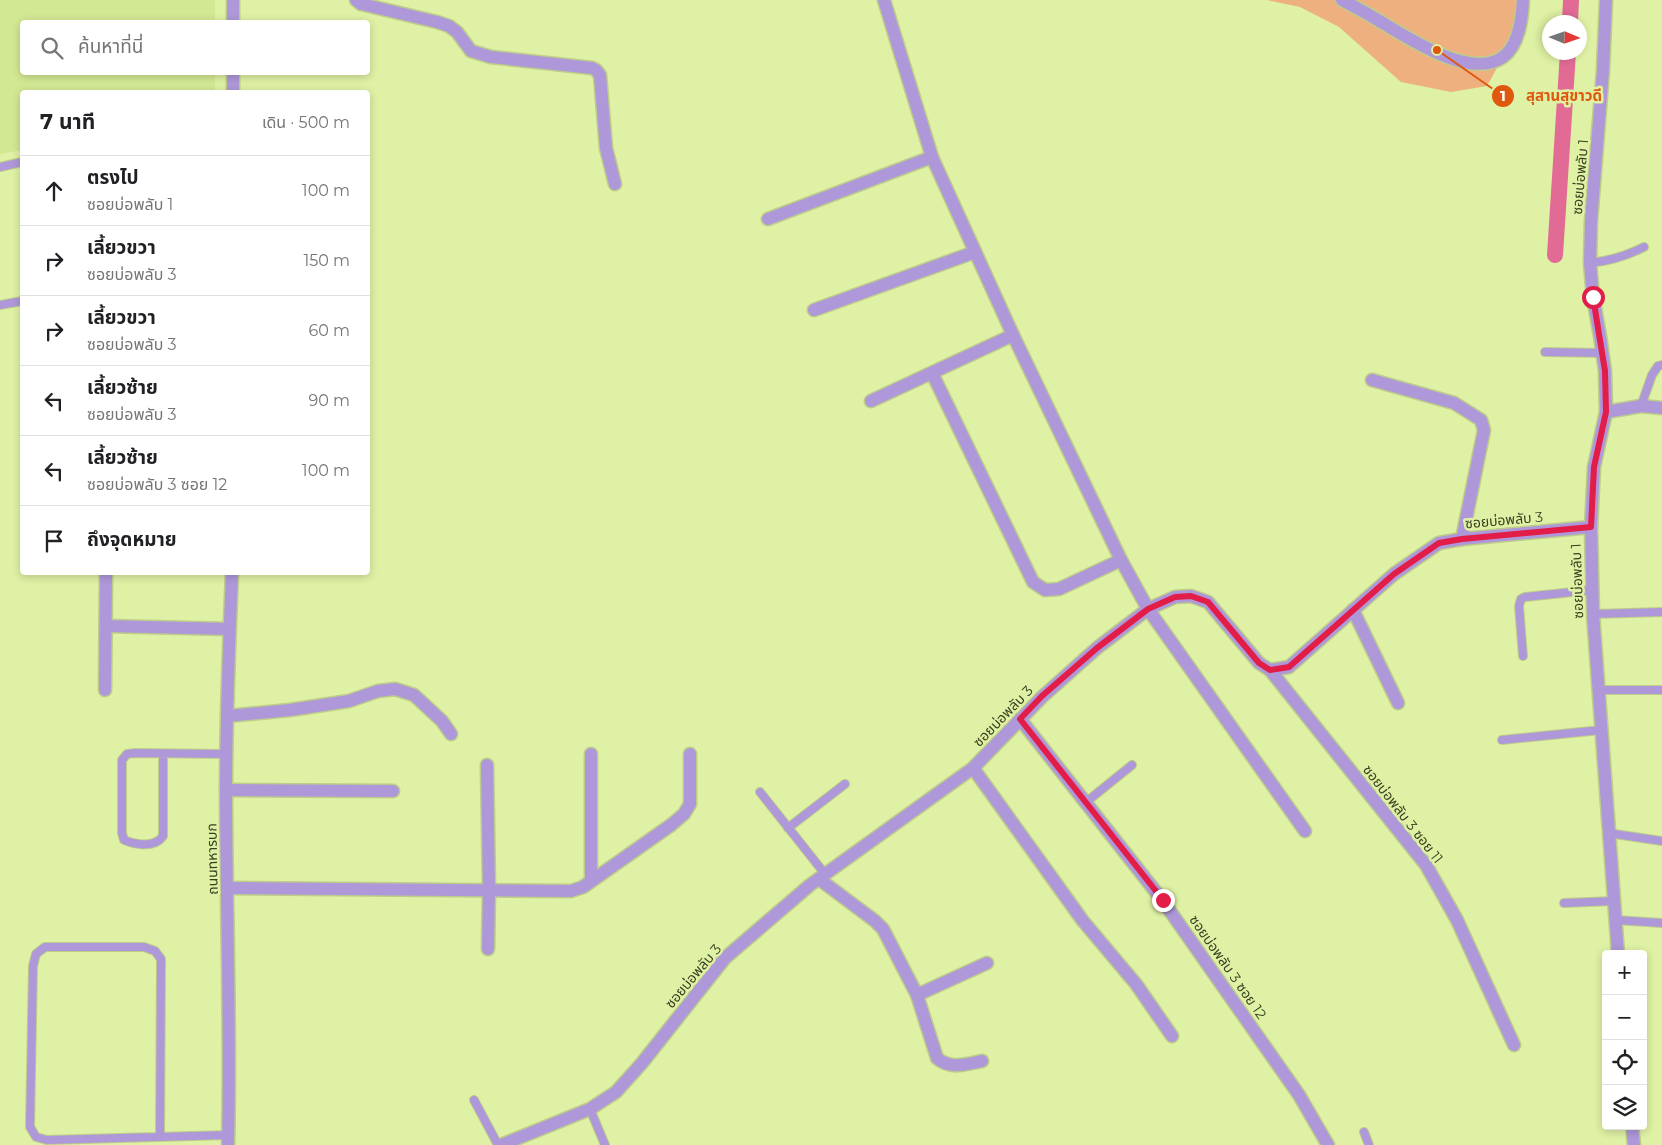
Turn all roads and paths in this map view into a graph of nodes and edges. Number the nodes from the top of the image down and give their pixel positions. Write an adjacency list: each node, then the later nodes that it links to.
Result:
1 (233, 0): 7 (street)
2 (356, 0): 13 (street)
3 (884, 0): 10 (street)
4 (1342, 0): 5 (street)
5 (1524, 0)
6 (1606, 0): 17 (street, ซอยบ่อพลับ 1)
7 (233, 20)
8 (233, 75): 9 (street)
9 (233, 90)
10 (932, 157): 14 (street); 16 (street)
11 (20, 162): 12 (lane)
12 (0, 167)
13 (615, 184)
14 (768, 219)
15 (1644, 247): 17 (lane)
16 (975, 252): 20 (street); 21 (street)
17 (1590, 263): 23 (street, ซอยบ่อพลับ 1)
18 (20, 301): 19 (lane)
19 (0, 305)
20 (814, 310)
21 (1013, 335): 25 (street); 33 (street)
22 (1544, 352): 23 (lane)
23 (1603, 353): 30 (street, ซอยบ่อพลับ 1)
24 (1662, 365): 28 (lane)
25 (932, 373): 27 (street); 33 (street)
26 (1372, 380): 32 (street)
27 (871, 401)
28 (1641, 406): 29 (street); 30 (street)
29 (1662, 408)
30 (1606, 412): 31 (street, ซอยบ่อพลับ 1)
31 (1591, 527): 32 (street, ซอยบ่อพลับ 3); 36 (street, ซอยบ่อพลับ 1)
32 (1462, 539): 38 (street, ซอยบ่อพลับ 3)
33 (1121, 560): 37 (street)
34 (106, 575): 41 (street)
35 (232, 575): 42 (street, ถนนทหารบก)
36 (1592, 590): 40 (street, ซอยบ่อพลับ 1); 43 (lane)
37 (1148, 609): 44 (street, ซอยบ่อพลับ 3); 50 (street, ซอยบ่อพลับ 3); 67 (street)
38 (1353, 610): 44 (street, ซอยบ่อพลับ 3); 48 (street)
39 (1662, 612): 40 (lane)
40 (1593, 614): 46 (street, ซอยบ่อพลับ 1)
41 (106, 626): 42 (street); 45 (street)
42 (229, 629): 49 (street, ถนนทหารบก)
43 (1523, 656)
44 (1270, 670): 83 (street, ซอยบ่อพลับ 3 ซอย 11)
45 (105, 690)
46 (1598, 690): 47 (lane); 51 (street, ซอยบ่อพลับ 1)
47 (1662, 690)
48 (1398, 703)
49 (226, 716): 52 (street); 55 (street, ถนนทหารบก)
50 (1020, 719): 60 (street, ซอยบ่อพลับ 3); 65 (street, ซอยบ่อพลับ 3 ซอย 12)
51 (1601, 730): 53 (lane); 68 (street, ซอยบ่อพลับ 1)
52 (451, 734)
53 (1502, 740)
54 (164, 754): 54 (lane); 55 (lane)
55 (226, 754): 62 (street, ถนนทหารบก)
56 (591, 754): 71 (street)
57 (690, 754): 71 (street)
58 (487, 765): 73 (street)
59 (1132, 765): 65 (lane)
60 (973, 768): 70 (street, ซอยบ่อพลับ 3); 82 (street)
61 (844, 784): 66 (lane)
62 (226, 790): 63 (street); 72 (street, ถนนทหารบก)
63 (392, 792)
64 (760, 792): 66 (lane)
65 (1085, 802): 93 (street, ซอยบ่อพลับ 3 ซอย 12)
66 (788, 828): 70 (lane)
67 (1305, 831)
68 (1608, 833): 69 (lane); 74 (street, ซอยบ่อพลับ 1)
69 (1662, 841)
70 (822, 877): 81 (street); 86 (street, ซอยบ่อพลับ 3)
71 (591, 881): 73 (street)
72 (228, 888): 73 (street); 90 (street, ถนนทหารบก)
73 (489, 889): 78 (street)
74 (1614, 901): 75 (lane); 76 (street, ซอยบ่อพลับ 1)
75 (1564, 903)
76 (1615, 920): 77 (lane); 79 (street, ซอยบ่อพลับ 1)
77 (1662, 923)
78 (488, 949)
79 (1618, 950)
80 (987, 963): 81 (street)
81 (918, 995): 84 (street)
82 (1172, 1036)
83 (1514, 1045)
84 (982, 1061)
85 (474, 1100): 91 (lane)
86 (590, 1109): 91 (street, ซอยบ่อพลับ 3); 92 (lane)
87 (1632, 1130): 95 (street)
88 (1364, 1132): 94 (lane)
89 (160, 1137): 89 (lane); 90 (lane)
90 (228, 1140)
91 (499, 1145)
92 (605, 1145)
93 (1328, 1145)
94 (1369, 1145)
95 (1634, 1145)

